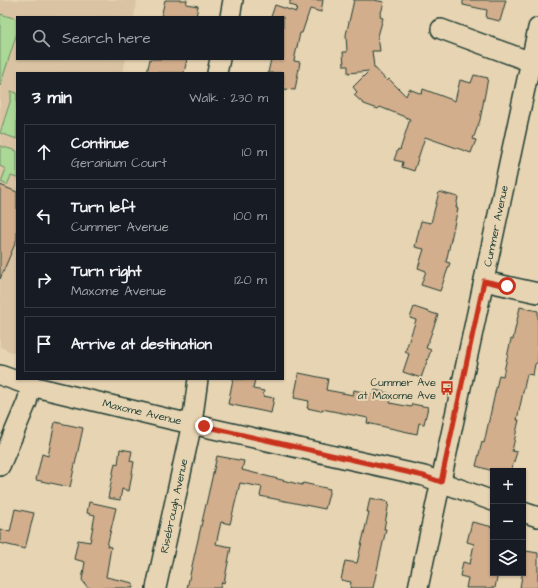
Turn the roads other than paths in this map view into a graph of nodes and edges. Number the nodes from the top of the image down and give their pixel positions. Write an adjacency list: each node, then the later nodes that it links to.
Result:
1 (233, 0): 2 (street)
2 (230, 16)
3 (441, 28): 6 (street)
4 (538, 28): 6 (street, Cummer Avenue)
5 (220, 60): 7 (street)
6 (531, 62): 8 (street, Cummer Avenue)
7 (217, 72)
8 (532, 89): 9 (street, Cummer Avenue)
9 (484, 281): 10 (street); 16 (street, Cummer Avenue)
10 (538, 293)
11 (0, 375): 13 (street, Maxome Avenue)
12 (198, 380): 14 (street, Risebrough Avenue)
13 (31, 386): 14 (street, Maxome Avenue); 15 (street)
14 (192, 423): 16 (street, Maxome Avenue); 20 (street, Risebrough Avenue)
15 (0, 466)
16 (441, 482): 17 (street, Maxome Avenue); 21 (street, Cummer Avenue)
17 (490, 500)
18 (526, 513): 19 (street)
19 (538, 517)
20 (156, 588)
21 (418, 588)

